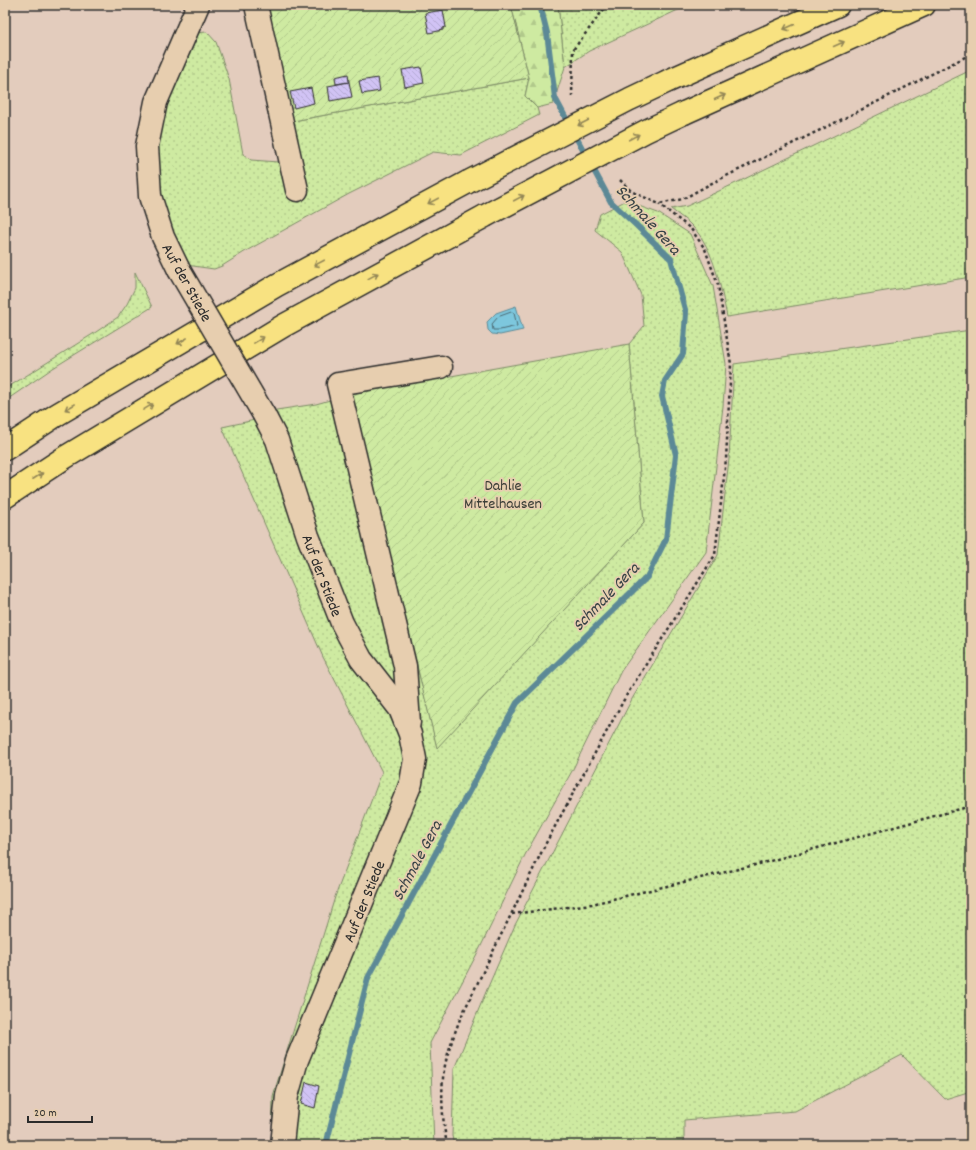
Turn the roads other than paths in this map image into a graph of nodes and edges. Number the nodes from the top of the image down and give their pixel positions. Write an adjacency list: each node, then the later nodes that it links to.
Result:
1 (198, 5): 9 (lane, Auf der Stiede, bridge)
2 (256, 5): 5 (lane)
3 (838, 5): 7 (highway, one-way to 7, bridge)
4 (924, 5): 8 (highway, one-way to 4, bridge)
5 (297, 190)
6 (441, 367): 9 (lane)
7 (5, 449)
8 (5, 497)
9 (410, 734): 10 (lane, Auf der Stiede)
10 (282, 1145)

